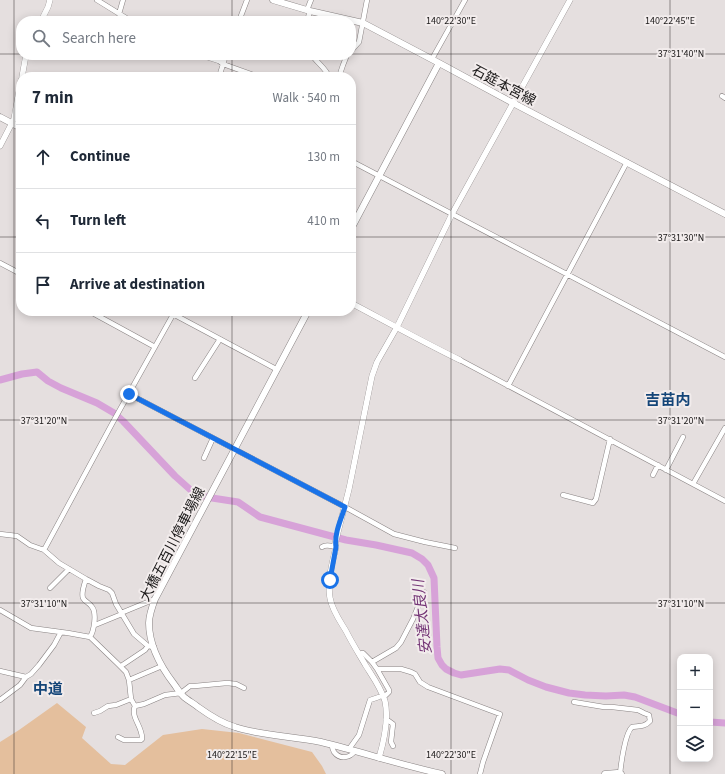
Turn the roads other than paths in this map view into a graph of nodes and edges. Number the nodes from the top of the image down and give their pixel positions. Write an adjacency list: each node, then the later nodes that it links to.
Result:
1 (50, 0): 12 (street)
2 (97, 0): 11 (street)
3 (123, 0): 11 (street)
4 (247, 0): 14 (street)
5 (276, 0): 10 (main road)
6 (311, 0): 10 (street)
7 (367, 0): 18 (street)
8 (465, 0): 20 (street)
9 (570, 0): 33 (street)
10 (309, 10): 15 (street); 16 (main road)
11 (119, 14): 13 (street)
12 (44, 16)
13 (122, 16)
14 (241, 16)
15 (308, 16)
16 (334, 16)
17 (356, 21): 18 (main road)
18 (363, 23): 19 (street); 20 (main road)
19 (356, 45)
20 (432, 59): 26 (main road)
21 (25, 60): 28 (street)
22 (216, 60): 27 (street)
23 (224, 60): 27 (street)
24 (316, 60): 31 (street)
25 (345, 60): 32 (street)
26 (439, 63): 33 (main road, 石筵本宮線); 41 (main road)
27 (223, 64): 29 (street); 30 (street)
28 (23, 72)
29 (221, 72)
30 (245, 72)
31 (326, 72)
32 (341, 72)
33 (513, 103): 39 (main road, 石筵本宮線); 42 (street)
34 (16, 108): 36 (street)
35 (0, 117): 36 (main road)
36 (12, 123): 37 (main road); 38 (street)
37 (16, 125)
38 (0, 146)
39 (626, 162): 43 (main road, 石筵本宮線); 47 (street)
40 (356, 164): 41 (street)
41 (379, 176): 42 (street); 44 (main road)
42 (452, 214): 47 (street); 53 (street)
43 (725, 214)
44 (356, 220)
45 (0, 263): 46 (street)
46 (16, 271)
47 (567, 274): 56 (street); 60 (street)
48 (356, 306): 53 (street)
49 (98, 316): 55 (street)
50 (172, 316): 55 (street)
51 (181, 316): 54 (street)
52 (305, 316): 58 (main road, 大橋五百川停車場線)
53 (397, 327): 57 (street); 74 (street)
54 (220, 339): 58 (street); 59 (street)
55 (155, 346): 61 (street)
56 (725, 357)
57 (460, 360): 60 (street)
58 (276, 369): 66 (main road, 大橋五百川停車場線)
59 (196, 378)
60 (508, 386): 65 (street)
61 (129, 394): 64 (street); 79 (street)
62 (725, 428): 71 (street)
63 (683, 437): 69 (street)
64 (213, 438): 66 (street); 67 (street)
65 (610, 439): 68 (street); 72 (street)
66 (234, 449): 74 (street); 84 (main road, 大橋五百川停車場線)
67 (204, 458)
68 (658, 465): 69 (street); 70 (street)
69 (666, 470): 71 (street)
70 (653, 475)
71 (693, 484): 73 (street)
72 (563, 496)
73 (725, 501)
74 (345, 507): 76 (street); 78 (street)
75 (0, 535): 79 (street)
76 (336, 546): 77 (street); 91 (street)
77 (322, 547)
78 (455, 548)
79 (44, 550): 80 (street)
80 (69, 569): 81 (street); 82 (street)
81 (86, 579): 86 (street); 87 (street)
82 (50, 588)
83 (424, 592): 92 (street)
84 (155, 599): 86 (street); 90 (main road, 大橋五百川停車場線)
85 (0, 610): 88 (street)
86 (122, 613): 87 (street); 90 (street)
87 (95, 625): 89 (street)
88 (61, 632): 89 (street); 97 (street)
89 (90, 637): 93 (street)
90 (151, 646): 93 (street); 94 (main road, 大橋五百川停車場線)
91 (359, 654): 92 (street); 108 (street)
92 (372, 662): 95 (street)
93 (121, 666): 98 (street)
94 (162, 666): 98 (street); 100 (main road, 大橋五百川停車場線)
95 (377, 669): 101 (street); 115 (street)
96 (0, 671): 97 (street)
97 (26, 677): 104 (street)
98 (129, 680): 103 (street)
99 (244, 688): 100 (street)
100 (180, 693): 106 (street); 111 (main road, 大橋五百川停車場線)
101 (386, 695)
102 (379, 697): 111 (street)
103 (131, 699): 106 (street); 107 (street)
104 (0, 700)
105 (574, 702): 117 (street)
106 (135, 706): 109 (street)
107 (94, 713)
108 (386, 719): 110 (street); 112 (street)
109 (118, 737)
110 (393, 746)
111 (352, 750): 112 (main road, 大橋五百川停車場線)
112 (379, 758): 113 (main road, 大橋五百川停車場線)
113 (421, 772): 114 (main road, 大橋五百川停車場線)
114 (442, 774)
115 (480, 774)
116 (605, 774): 117 (main road)
117 (619, 774)

